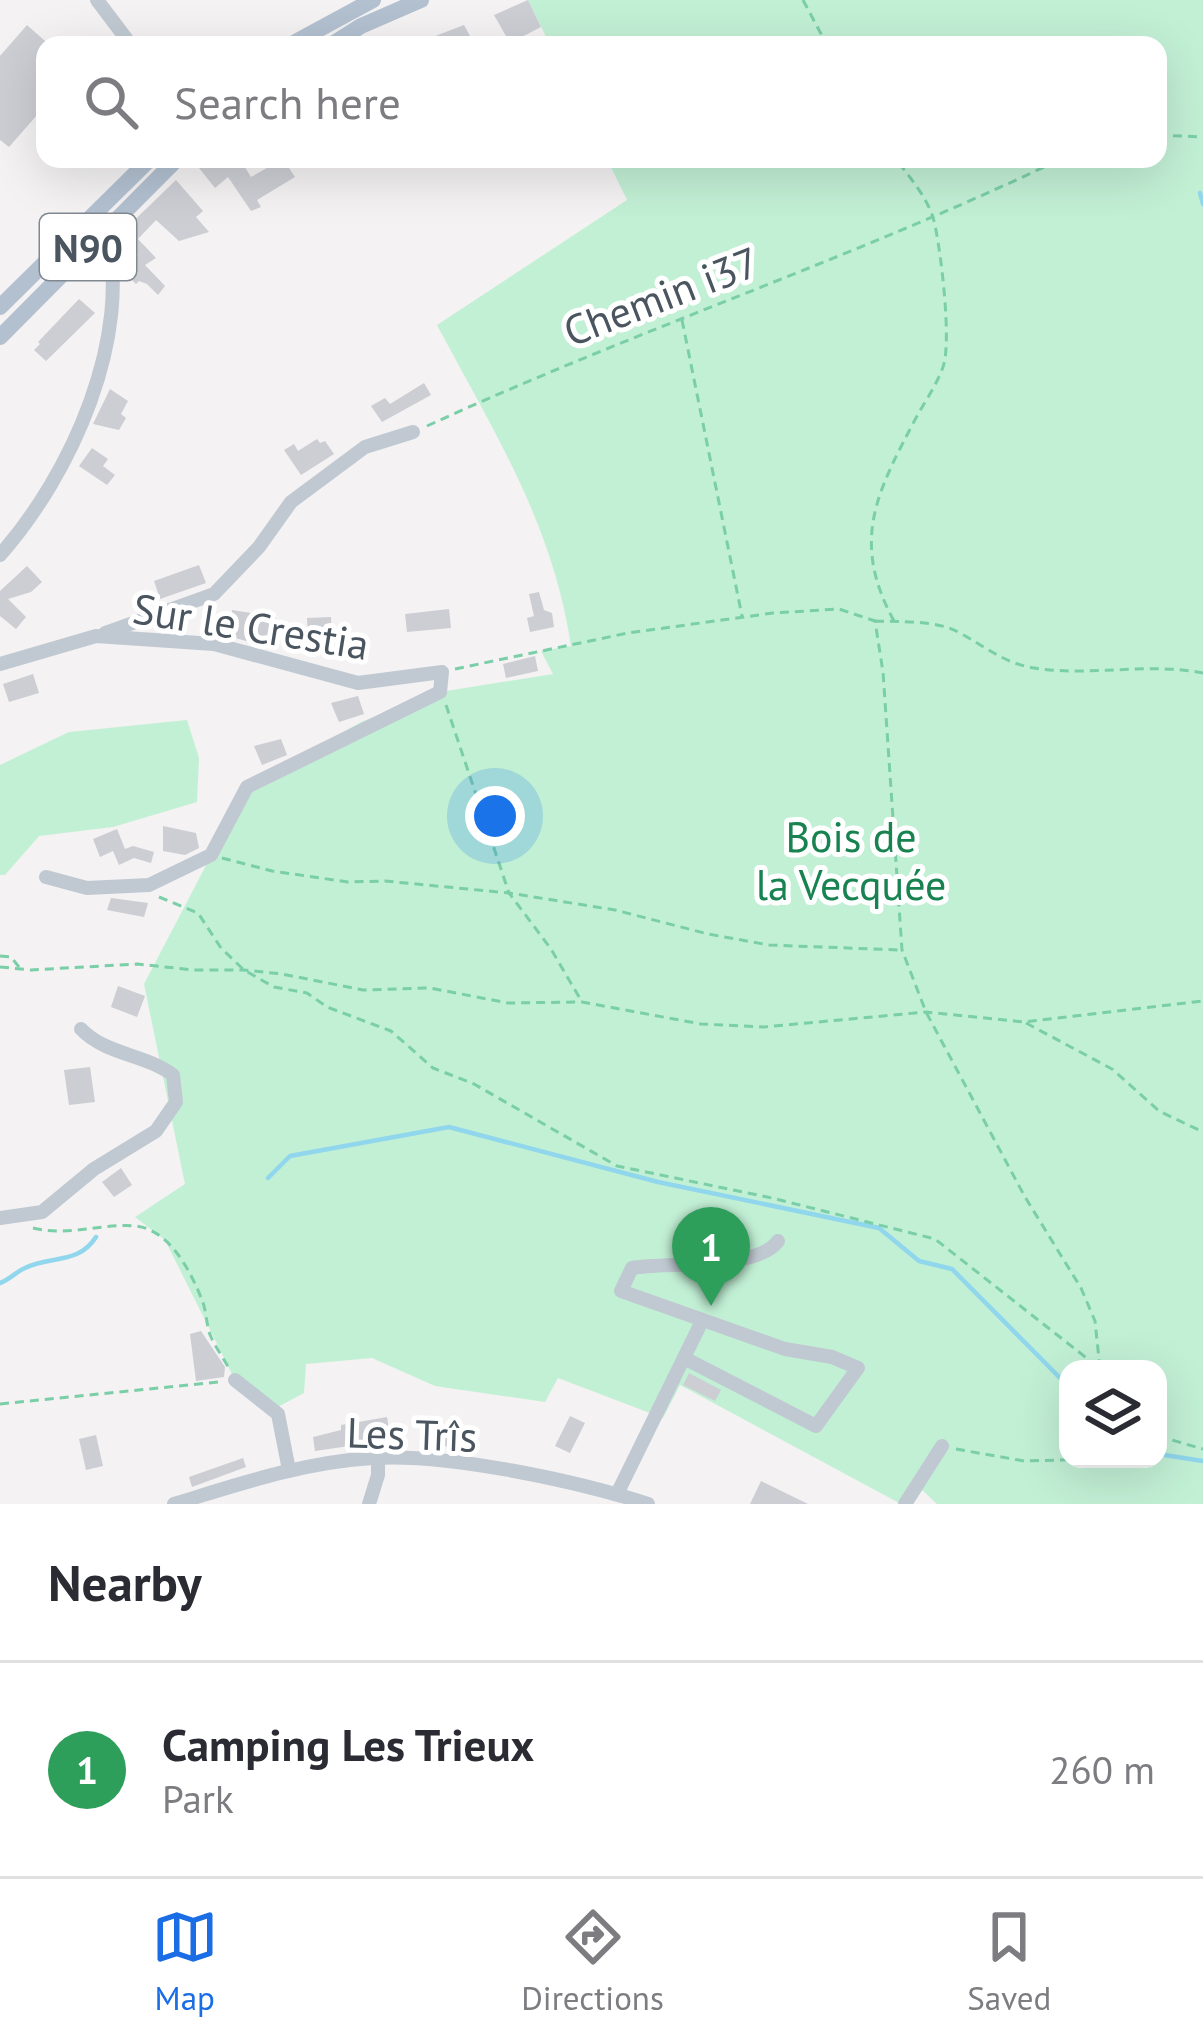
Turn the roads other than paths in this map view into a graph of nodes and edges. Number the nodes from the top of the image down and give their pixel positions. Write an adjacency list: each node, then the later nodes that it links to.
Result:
1 (97, 0): 4 (street)
2 (373, 0): 5 (main road)
3 (421, 0): 6 (main road)
4 (124, 36)
5 (307, 36)
6 (345, 36)
7 (141, 168): 10 (main road, N90)
8 (168, 168): 9 (main road, N90)
9 (106, 229): 11 (main road, N90); 13 (street)
10 (0, 307)
11 (0, 337)
12 (413, 432): 14 (street)
13 (0, 555)
14 (96, 636): 15 (street, Sur le Crestia); 16 (street, Sur le Crestia)
15 (0, 664)
16 (46, 877)
17 (81, 1029): 18 (street)
18 (6, 1218)
19 (778, 1240): 20 (street)
20 (702, 1321): 21 (street); 21 (street)
21 (684, 1358): 26 (street)
22 (236, 1380): 25 (street)
23 (942, 1446): 30 (street)
24 (378, 1457): 25 (street, Les Trîs); 26 (street, Les Trîs); 28 (street)
25 (290, 1470): 27 (street, Les Trîs)
26 (617, 1494): 29 (street, Les Trîs)
27 (174, 1504)
28 (369, 1504)
29 (648, 1504)
30 (905, 1504)

